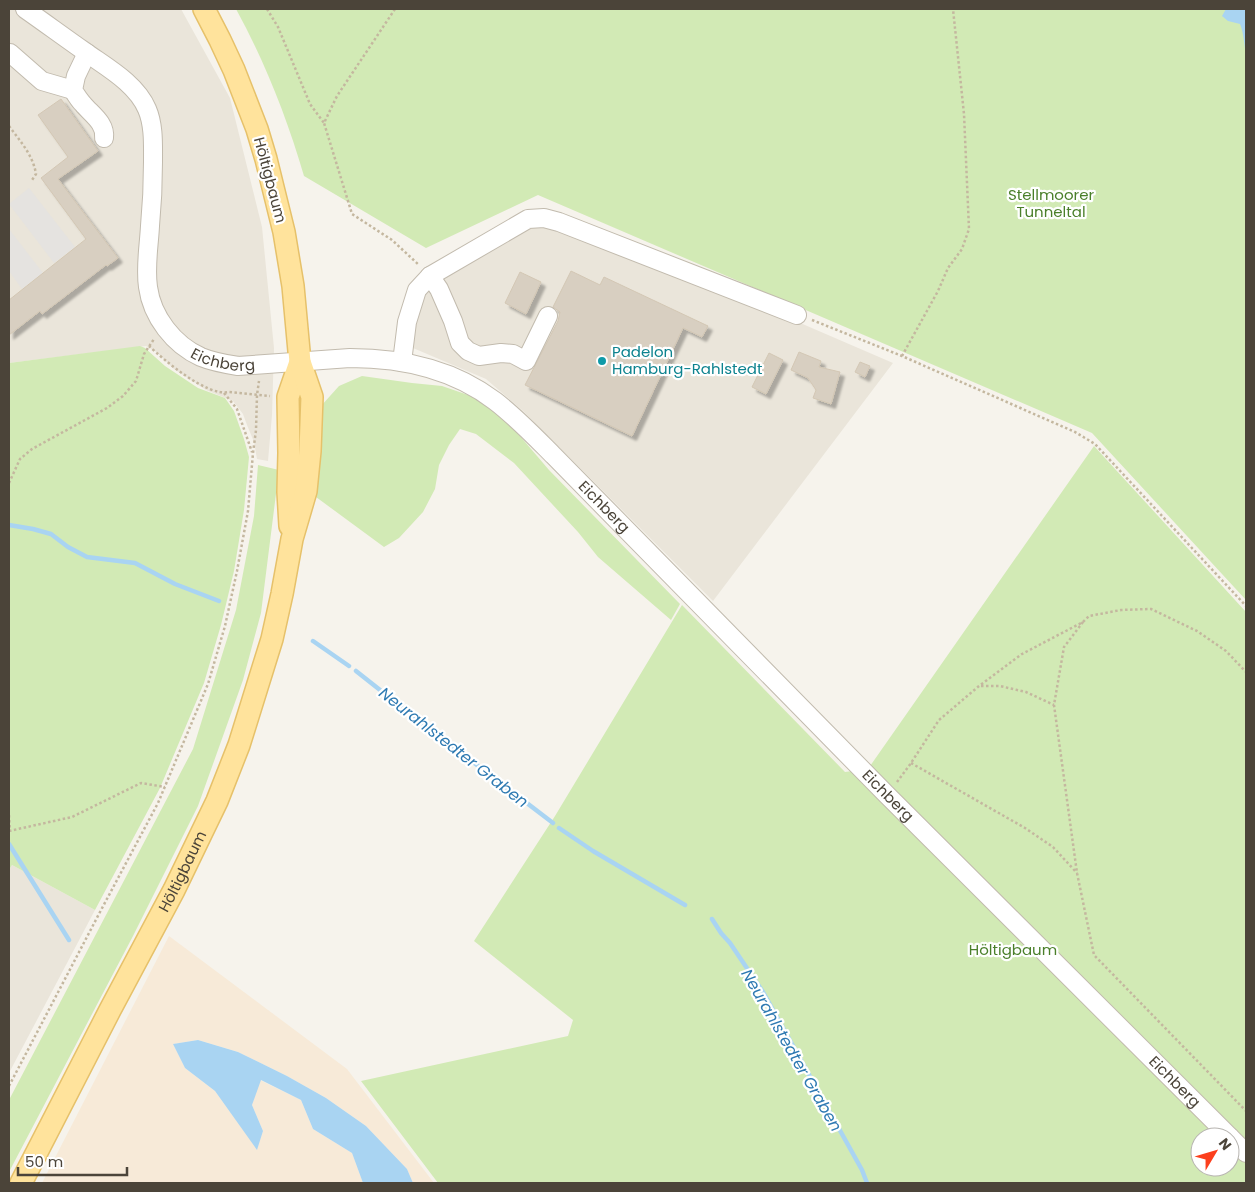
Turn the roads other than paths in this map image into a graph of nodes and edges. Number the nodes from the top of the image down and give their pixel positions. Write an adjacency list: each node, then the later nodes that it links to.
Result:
1 (25, 9): 4 (street, Eichberg)
2 (204, 9): 10 (main road, Höltigbaum)
3 (10, 53): 5 (street)
4 (87, 53): 5 (street); 10 (street, Eichberg)
5 (72, 90): 6 (street)
6 (104, 138)
7 (430, 276): 8 (street); 9 (street); 11 (street)
8 (797, 314)
9 (548, 316)
10 (300, 362): 11 (street, Eichberg); 12 (main road, Höltigbaum); 12 (main road, Höltigbaum)
11 (402, 362): 13 (street, Eichberg)
12 (292, 538): 14 (main road, Höltigbaum)
13 (1220, 1127)
14 (21, 1183)

